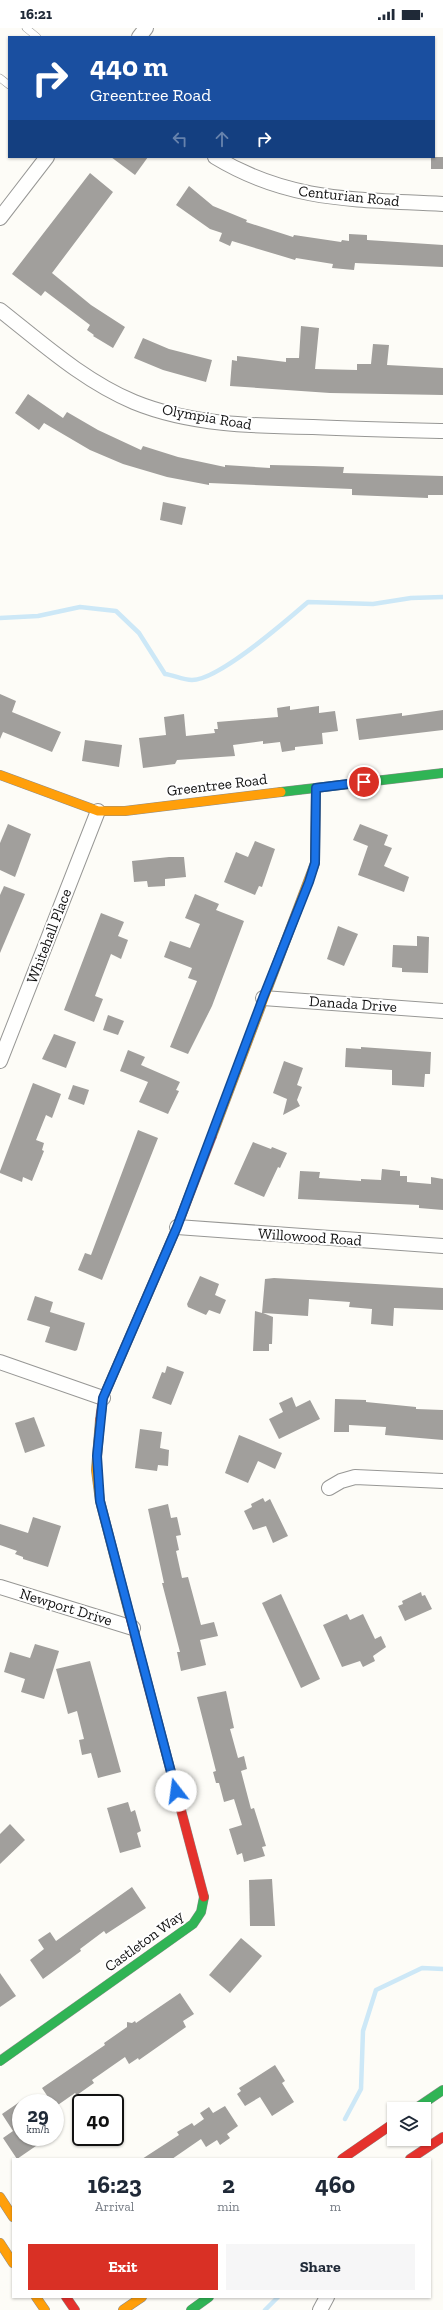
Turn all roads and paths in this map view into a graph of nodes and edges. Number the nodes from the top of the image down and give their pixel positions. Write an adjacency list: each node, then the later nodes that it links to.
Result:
1 (26, 28): 3 (lane)
2 (146, 28): 4 (street)
3 (35, 36)
4 (140, 36)
5 (0, 78): 6 (lane)
6 (8, 84)
7 (46, 158): 10 (street)
8 (217, 158): 9 (street, Centurian Road)
9 (443, 204)
10 (0, 218)
11 (0, 310): 12 (street, Olympia Road)
12 (443, 432)
13 (443, 773): 15 (street, Greentree Road)
14 (0, 775): 16 (street, Greentree Road)
15 (316, 788): 16 (street, Greentree Road); 17 (street, Castleton Way)
16 (98, 811): 19 (street, Whitehall Place)
17 (263, 998): 18 (street, Danada Drive); 20 (street, Castleton Way)
18 (443, 1010)
19 (0, 1061)
20 (177, 1227): 21 (street, Willowood Road); 23 (street, Castleton Way)
21 (443, 1246)
22 (0, 1362): 23 (street)
23 (103, 1398): 27 (street, Castleton Way)
24 (443, 1481): 25 (street)
25 (329, 1488)
26 (0, 1587): 27 (street, Newport Drive)
27 (133, 1628): 28 (street, Castleton Way)
28 (0, 2061)
29 (443, 2090): 30 (street)
30 (425, 2102)
31 (387, 2129): 33 (street)
32 (443, 2137): 34 (street)
33 (343, 2158)
34 (412, 2158)
35 (0, 2197): 36 (street)
36 (12, 2215)
37 (0, 2243): 38 (street)
38 (12, 2261)
39 (37, 2298): 44 (street)
40 (67, 2298): 45 (street)
41 (141, 2298): 46 (street)
42 (208, 2298): 47 (street)
43 (326, 2298): 48 (street)
44 (45, 2310)
45 (75, 2310)
46 (123, 2310)
47 (191, 2310)
48 (320, 2310)

